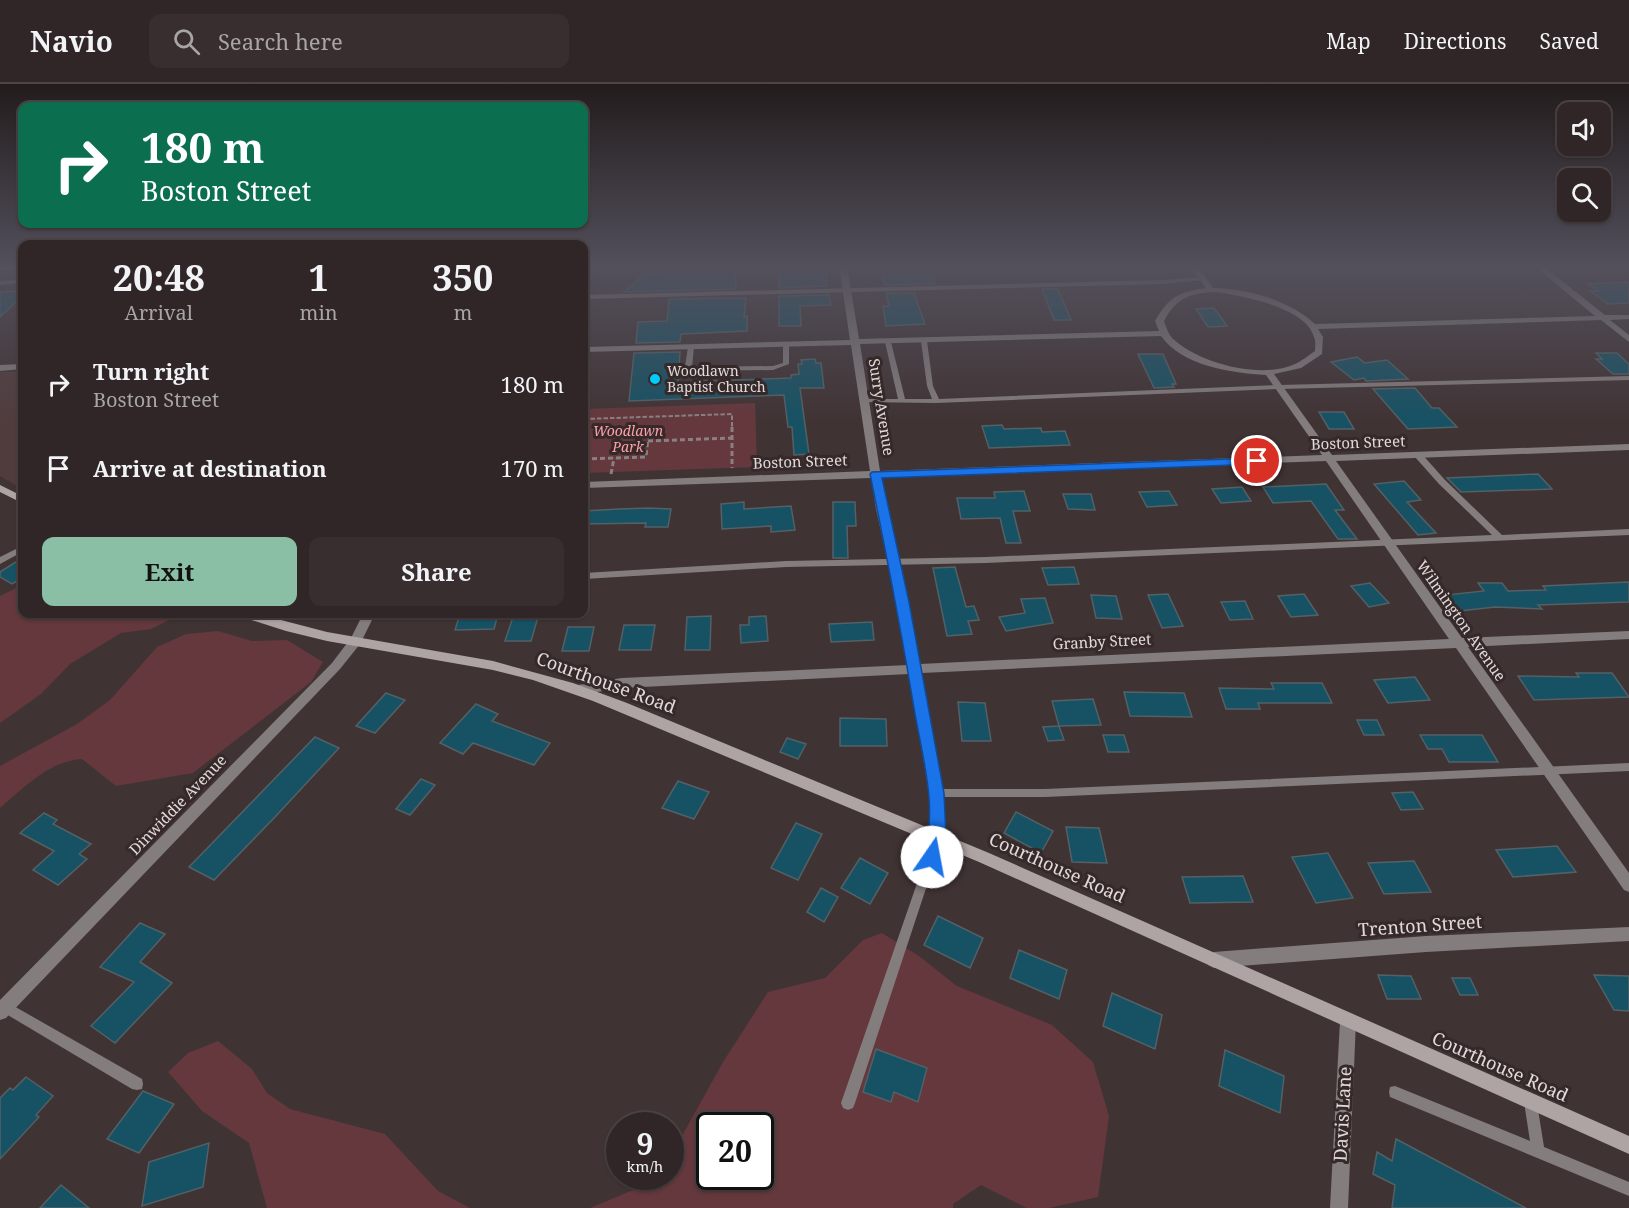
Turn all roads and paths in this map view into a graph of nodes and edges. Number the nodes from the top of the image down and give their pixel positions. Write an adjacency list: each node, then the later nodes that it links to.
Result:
1 (852, 317): 11 (street, Surry Avenue)
2 (1159, 317): 7 (street)
3 (1300, 317): 6 (street)
4 (1617, 317): 5 (street)
5 (1602, 318): 6 (street); 8 (street)
6 (1313, 327): 17 (street)
7 (1162, 333): 9 (street); 17 (street)
8 (1629, 339)
9 (924, 341): 10 (street); 22 (lane)
10 (888, 342): 11 (street); 21 (lane)
11 (856, 343): 12 (street); 20 (street, Surry Avenue)
12 (786, 344): 13 (street); 13 (lane)
13 (691, 347): 14 (street)
14 (588, 350)
15 (18, 367): 16 (street)
16 (0, 368)
17 (1269, 373): 19 (street, Wilmington Avenue)
18 (1629, 378): 19 (lane)
19 (1279, 387): 22 (lane); 32 (street, Wilmington Avenue)
20 (864, 401): 21 (lane); 33 (street, Surry Avenue)
21 (902, 401): 22 (lane)
22 (936, 401)
23 (616, 418): 24 (path); 25 (path); 27 (path)
24 (588, 419)
25 (615, 428): 26 (path); 28 (path)
26 (588, 429)
27 (732, 438): 28 (path); 34 (path)
28 (648, 441): 31 (path)
29 (1629, 447): 30 (street, Boston Street)
30 (1418, 455): 32 (street, Boston Street); 39 (lane)
31 (588, 459)
32 (1328, 459): 33 (street, Boston Street); 40 (street, Wilmington Avenue)
33 (876, 474): 34 (street, Boston Street); 43 (street, Surry Avenue)
34 (732, 480): 35 (street, Boston Street)
35 (588, 484)
36 (0, 488): 37 (street)
37 (18, 498)
38 (1629, 532): 39 (lane)
39 (1500, 538): 40 (lane)
40 (1388, 543): 43 (lane); 49 (street, Wilmington Avenue)
41 (18, 551): 42 (lane)
42 (0, 561)
43 (894, 563): 44 (lane); 50 (street, Surry Avenue)
44 (588, 576)
45 (257, 618): 48 (street, Courthouse Road)
46 (367, 618): 48 (street, Dinwiddie Avenue)
47 (1629, 635): 49 (street, Granby Street)
48 (356, 641): 51 (street, Courthouse Road); 59 (street, Dinwiddie Avenue)
49 (1459, 644): 50 (street, Granby Street); 53 (street, Wilmington Avenue)
50 (913, 667): 51 (street, Granby Street); 54 (street, Surry Avenue)
51 (578, 690): 55 (street, Courthouse Road)
52 (1629, 767): 53 (lane)
53 (1549, 771): 54 (lane); 56 (street, Wilmington Avenue)
54 (936, 793): 55 (street, Surry Avenue)
55 (938, 837): 58 (street, Courthouse Road); 64 (lane)
56 (1629, 885)
57 (1629, 934): 58 (street, Trenton Street)
58 (1214, 960): 60 (street, Courthouse Road)
59 (3, 1009): 61 (lane)
60 (1348, 1021): 63 (street, Courthouse Road); 68 (street, Davis Lane)
61 (137, 1084)
62 (1395, 1092): 66 (lane)
63 (1531, 1102): 65 (street, Courthouse Road); 66 (lane)
64 (848, 1103)
65 (1629, 1145)
66 (1538, 1151): 67 (lane)
67 (1629, 1189)
68 (1339, 1208)

